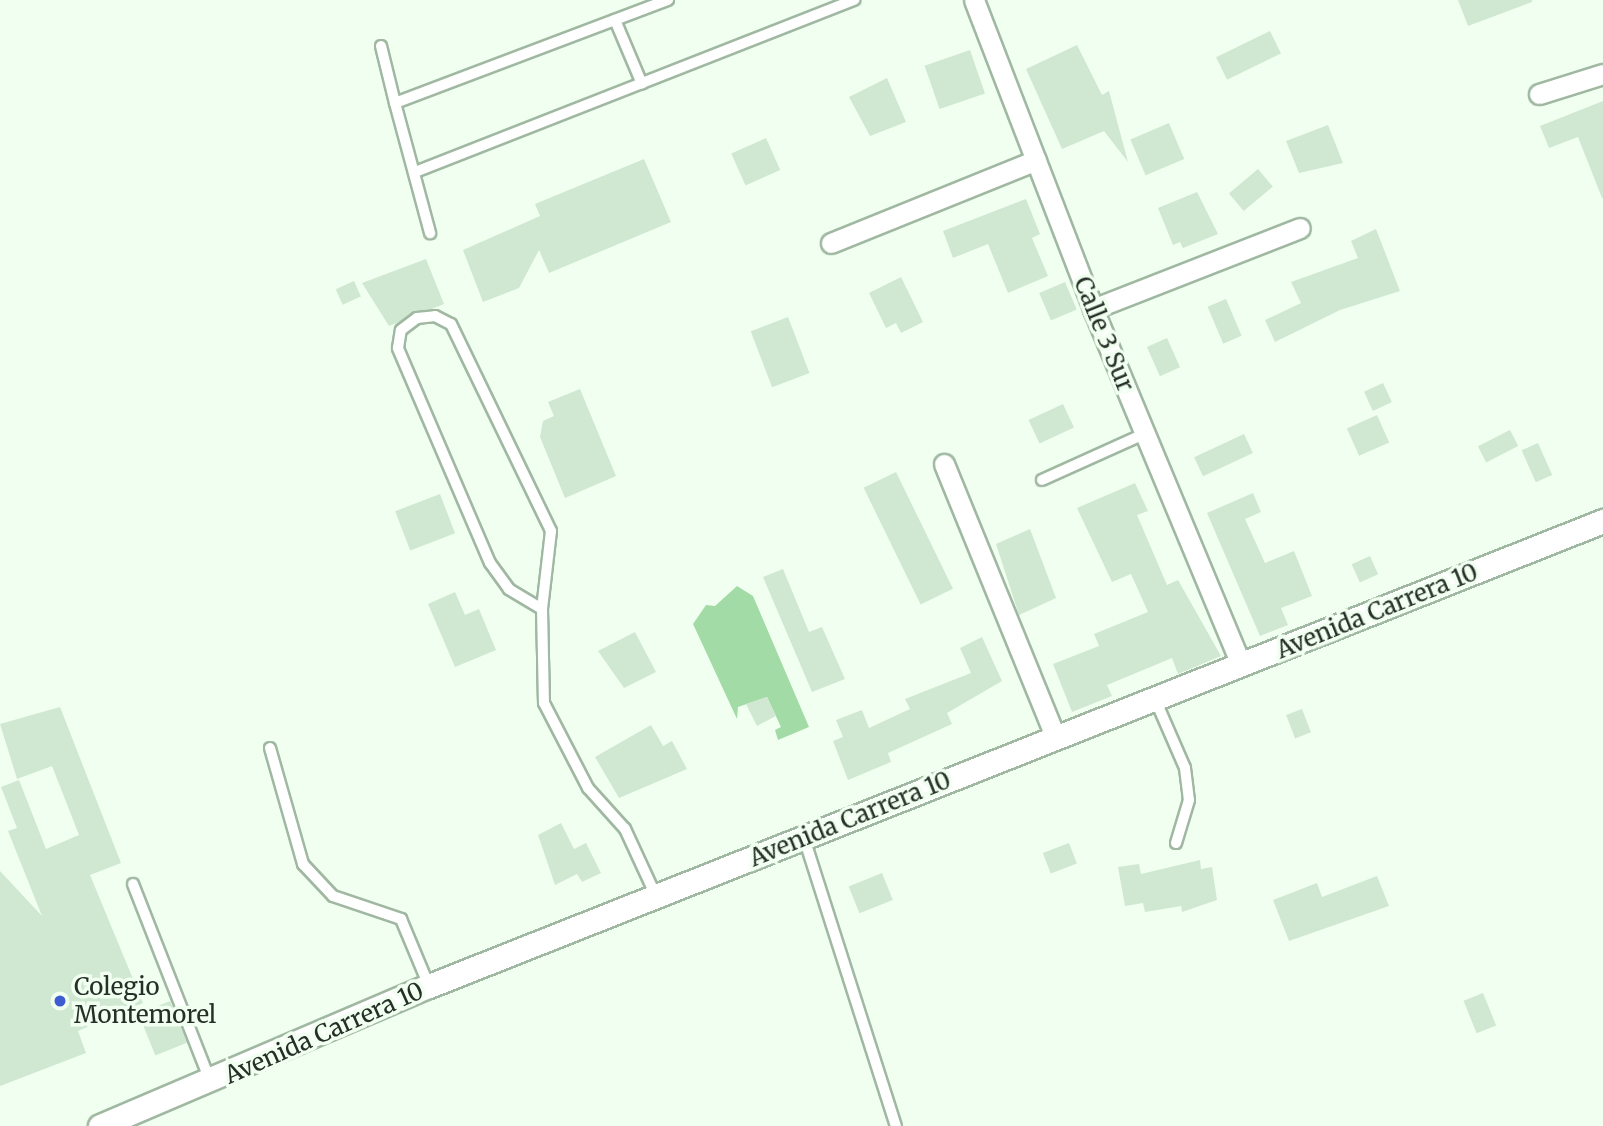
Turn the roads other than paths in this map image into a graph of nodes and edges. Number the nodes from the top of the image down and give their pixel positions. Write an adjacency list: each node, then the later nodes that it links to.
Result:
1 (668, 0): 4 (lane)
2 (855, 0): 7 (lane)
3 (974, 0): 10 (street, Calle 3 Sur)
4 (615, 20): 7 (lane); 9 (lane)
5 (380, 47): 9 (lane)
6 (1603, 74): 8 (street)
7 (642, 84): 11 (lane)
8 (1539, 94)
9 (396, 103): 11 (lane)
10 (1036, 160): 14 (street); 15 (street, Calle 3 Sur)
11 (415, 172): 13 (lane)
12 (1300, 228): 15 (street)
13 (430, 233)
14 (831, 243)
15 (1093, 309): 16 (street, Calle 3 Sur)
16 (1144, 434): 18 (lane); 21 (street, Calle 3 Sur)
17 (944, 464): 23 (street)
18 (1042, 480)
19 (1603, 521): 21 (street, Avenida Carrera 10)
20 (542, 609): 20 (lane); 28 (lane)
21 (1241, 664): 22 (street, Avenida Carrera 10)
22 (1155, 699): 23 (street, Avenida Carrera 10); 26 (lane)
23 (1056, 738): 25 (street, Avenida Carrera 10)
24 (270, 748): 29 (lane)
25 (804, 838): 28 (street, Avenida Carrera 10); 32 (lane)
26 (1176, 843)
27 (133, 884): 30 (lane)
28 (656, 896): 29 (street, Avenida Carrera 10)
29 (429, 986): 30 (street, Avenida Carrera 10)
30 (212, 1083): 31 (street, Avenida Carrera 10)
31 (100, 1126)
32 (895, 1126)

